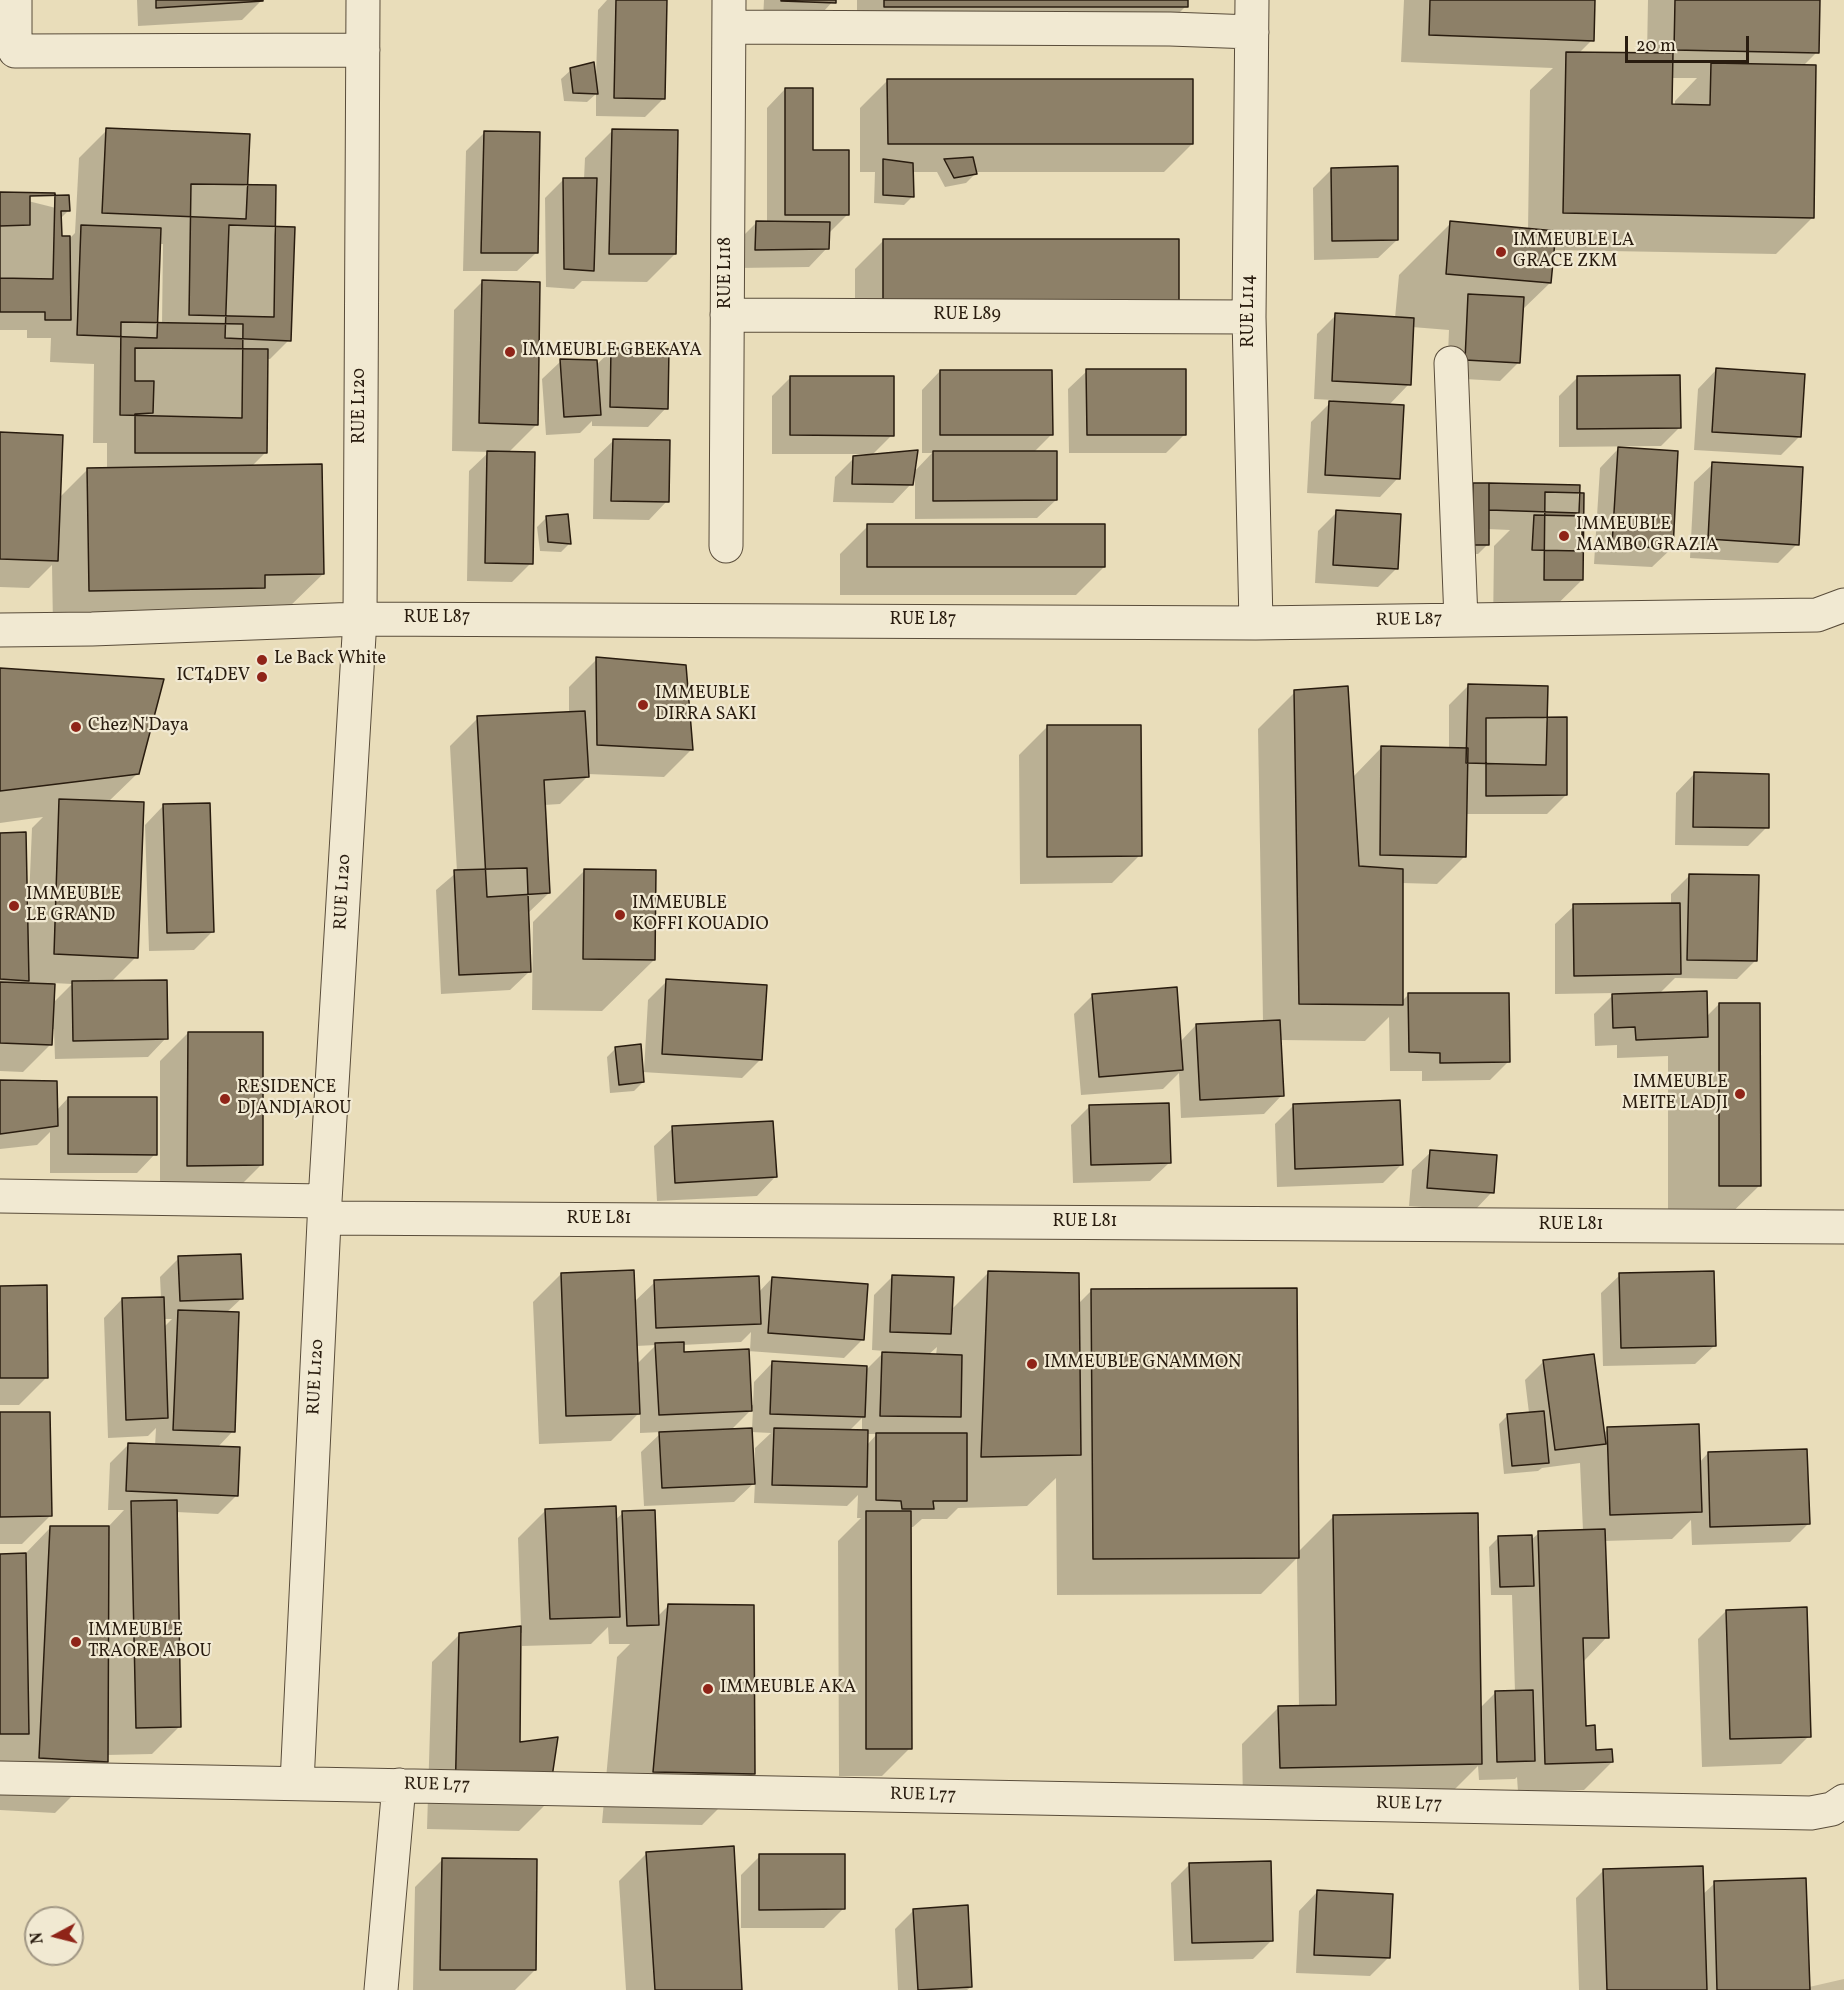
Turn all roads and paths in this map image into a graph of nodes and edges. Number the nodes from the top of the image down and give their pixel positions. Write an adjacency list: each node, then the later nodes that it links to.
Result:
1 (15, 0): 6 (street)
2 (363, 0): 5 (street, RUE L120)
3 (729, 14): 4 (street); 7 (street, RUE L118)
4 (1252, 16): 8 (street, RUE L114)
5 (363, 50): 6 (street); 12 (street, RUE L120)
6 (8, 51)
7 (727, 315): 8 (street, RUE L89); 10 (street, RUE L118)
8 (1249, 317): 14 (street, RUE L114)
9 (1451, 363): 13 (street)
10 (726, 546)
11 (1844, 605): 13 (street, RUE L87)
12 (360, 619): 14 (street, RUE L87); 15 (street, RUE L87); 17 (street, RUE L120)
13 (1461, 620): 14 (street, RUE L87)
14 (1256, 623)
15 (0, 630)
16 (0, 1196): 17 (street, RUE L81)
17 (325, 1210): 18 (street, RUE L81); 20 (street, RUE L120)
18 (1844, 1227)
19 (0, 1778): 20 (street, RUE L77)
20 (297, 1783): 21 (street, RUE L77)
21 (399, 1785): 22 (street, RUE L77); 23 (street)
22 (1844, 1801)
23 (381, 1990)

